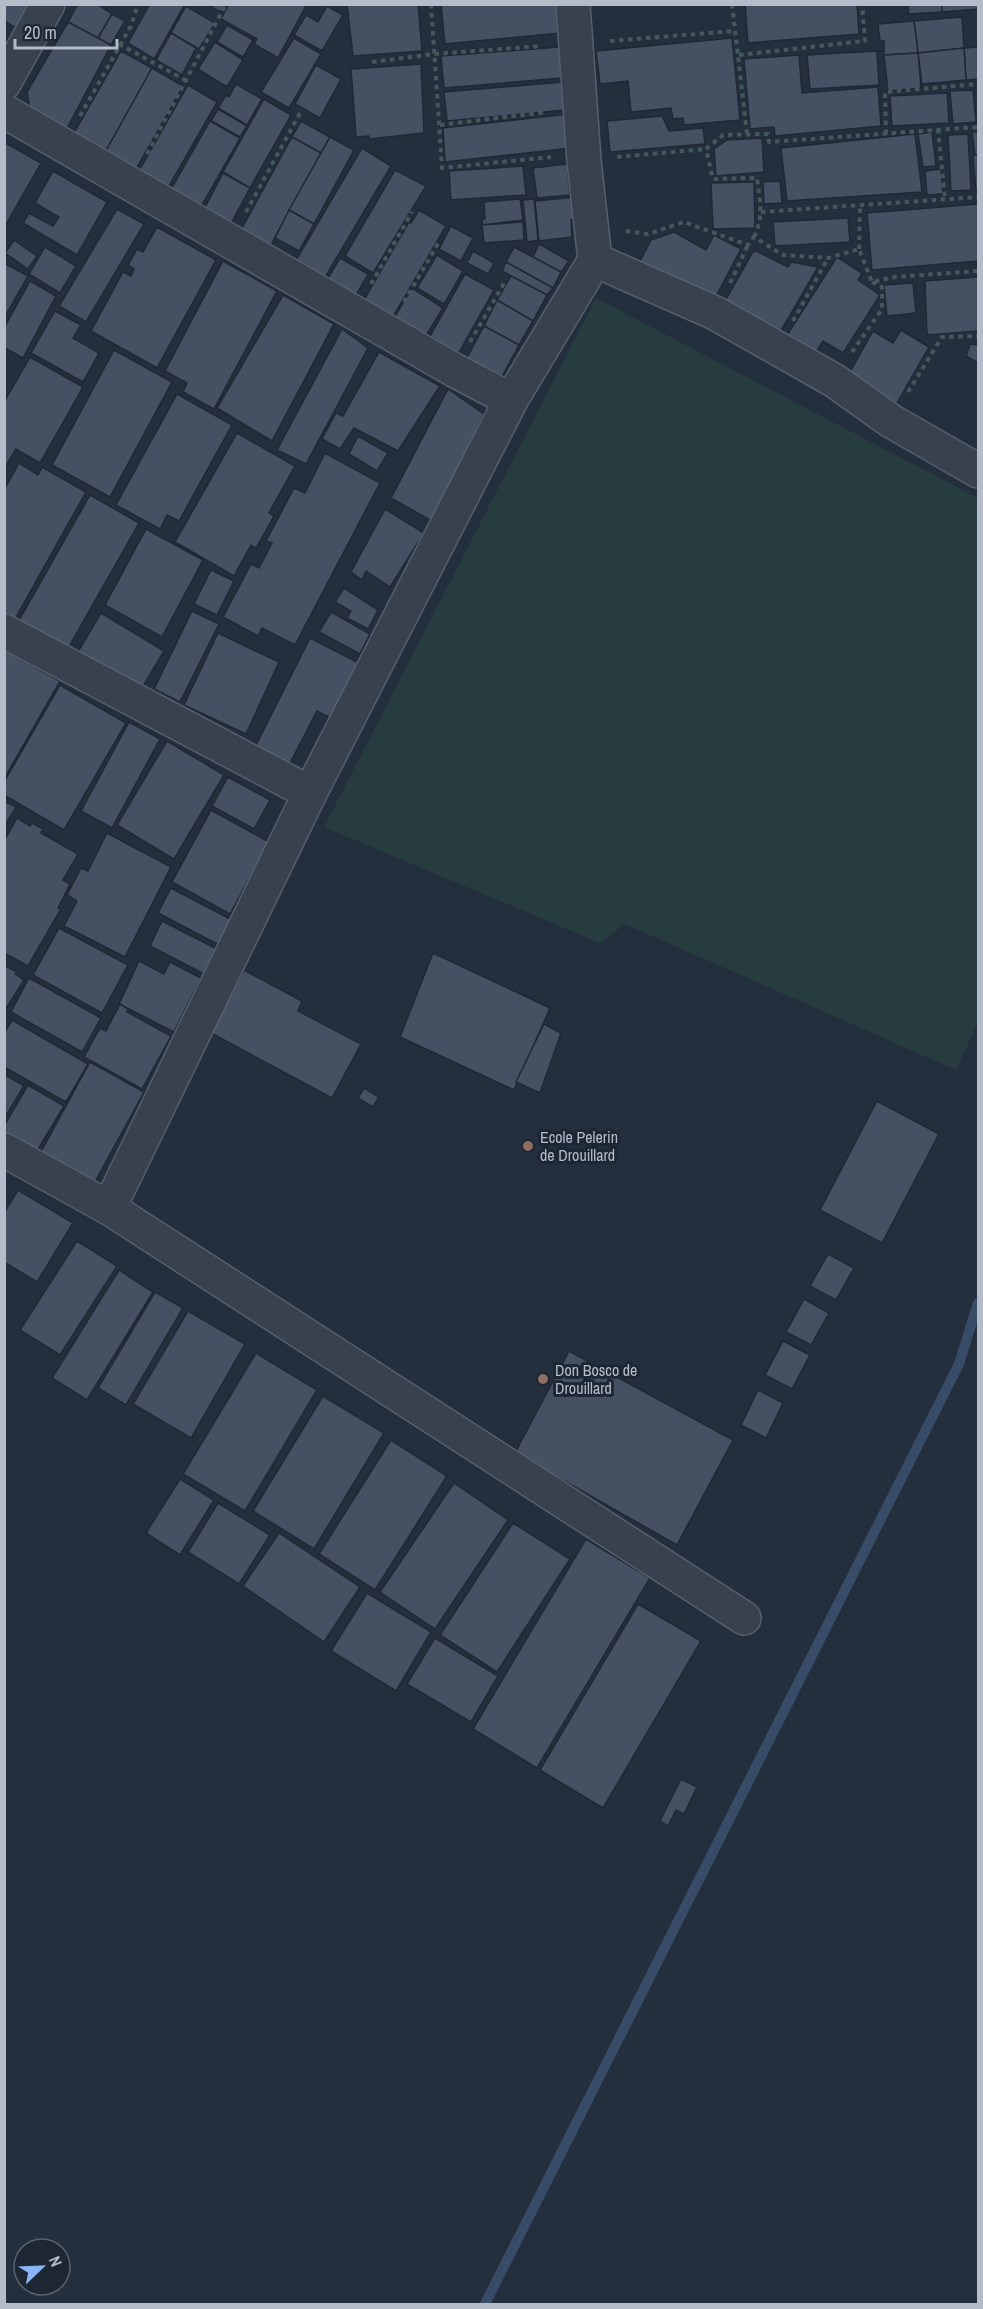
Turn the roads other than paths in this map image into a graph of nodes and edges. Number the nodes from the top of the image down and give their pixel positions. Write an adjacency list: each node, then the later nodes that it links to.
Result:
1 (48, 4): 3 (street)
2 (573, 4): 5 (street)
3 (4, 83)
4 (4, 111): 6 (street)
5 (595, 260): 6 (street); 7 (street)
6 (511, 400): 9 (street)
7 (978, 471)
8 (4, 631): 9 (street)
9 (310, 793): 11 (street)
10 (4, 1150): 11 (street)
11 (109, 1208): 12 (street)
12 (744, 1618)

